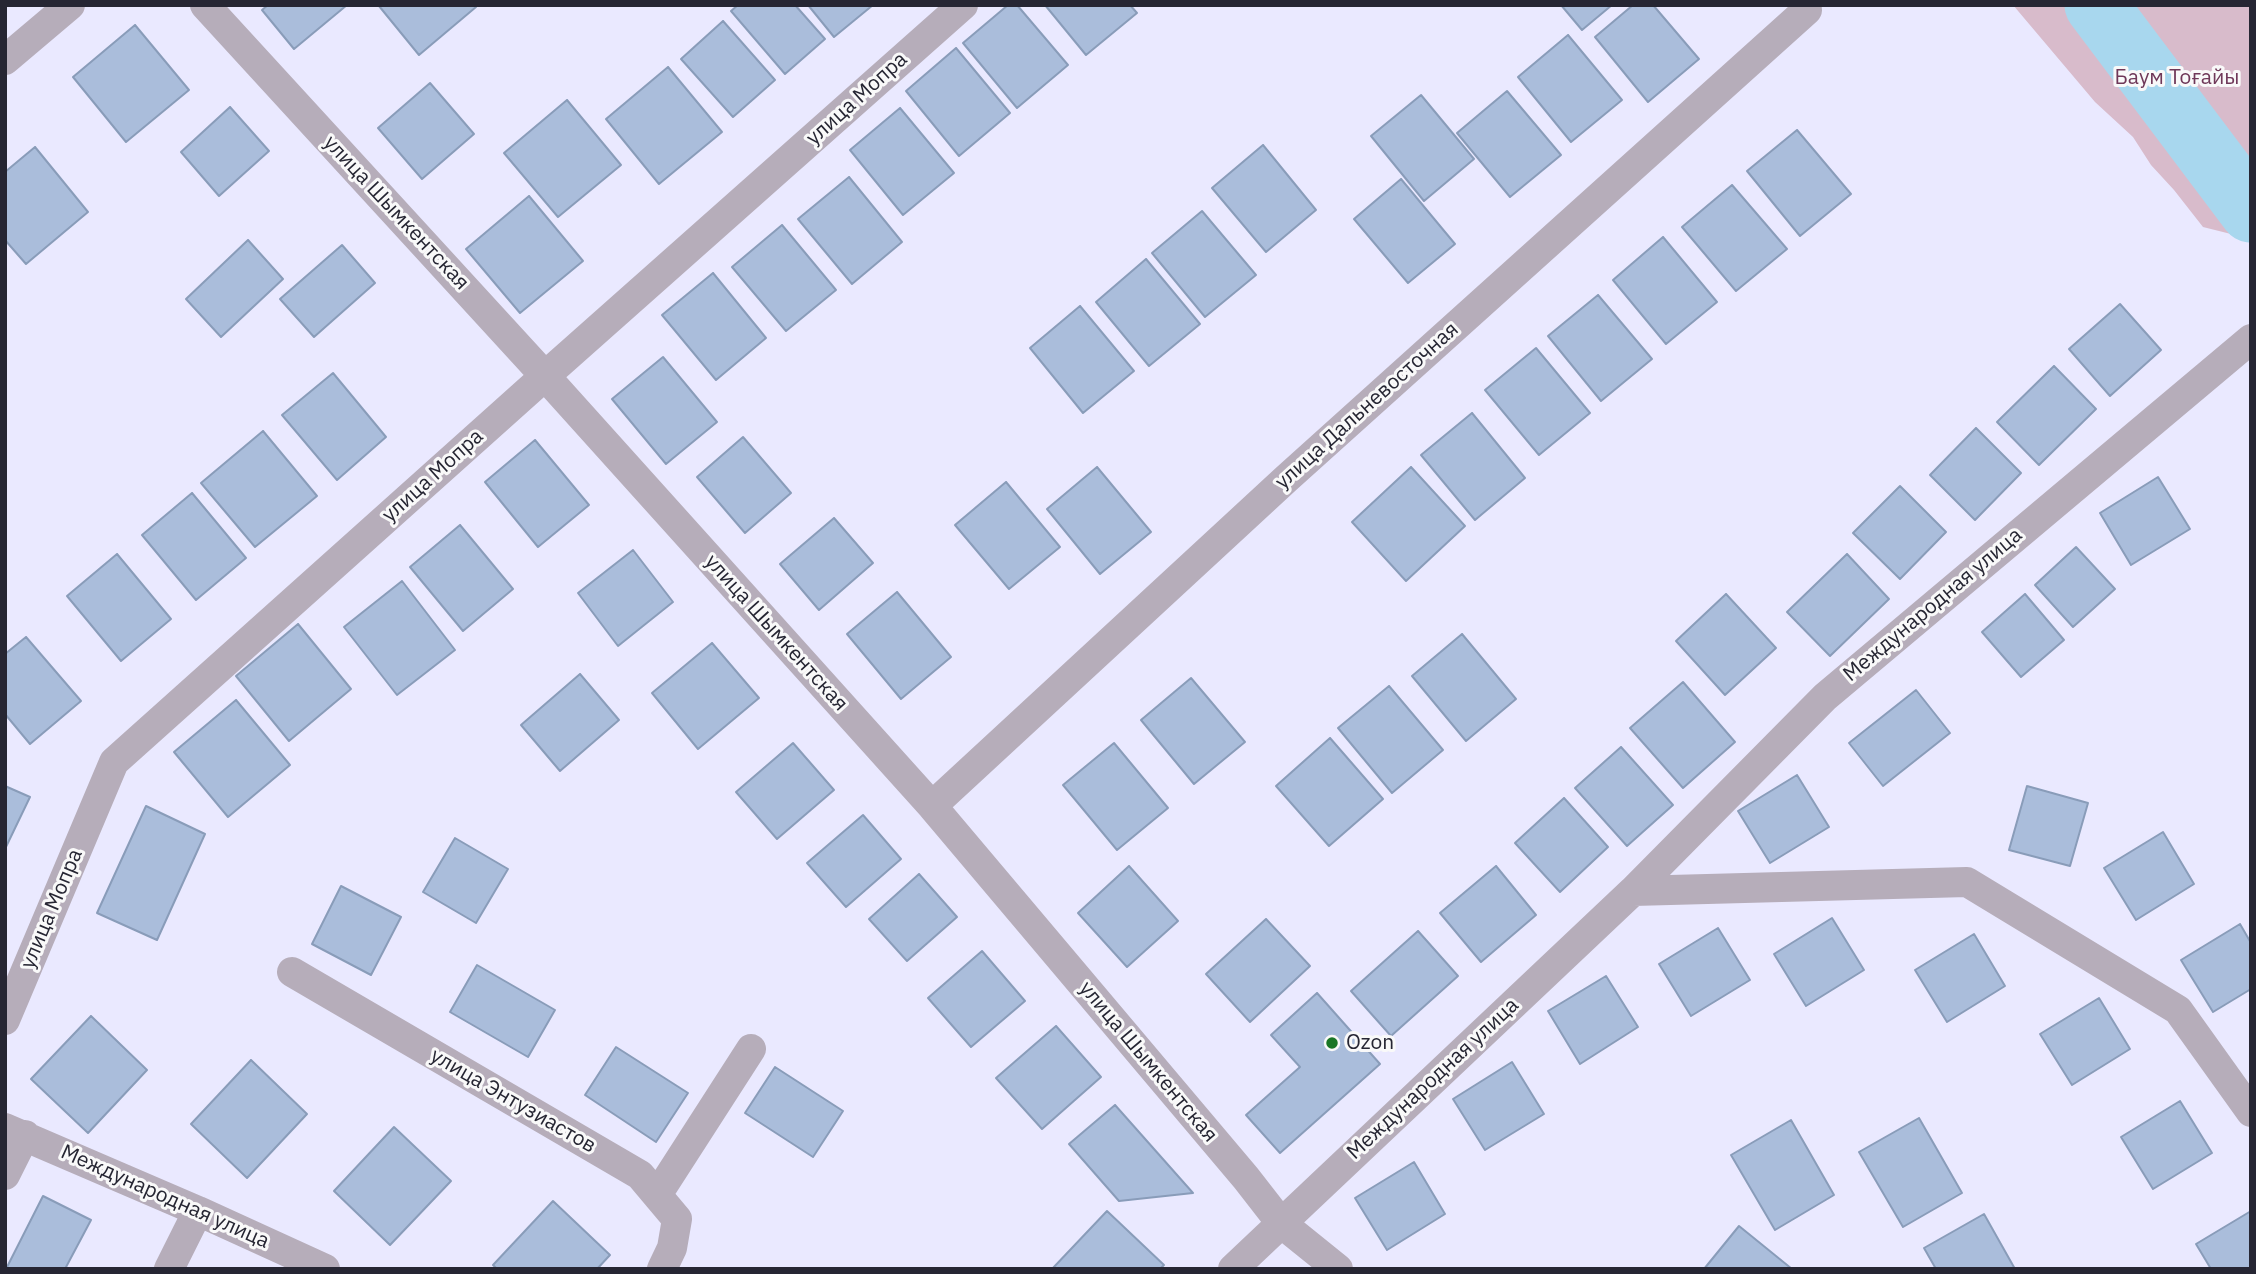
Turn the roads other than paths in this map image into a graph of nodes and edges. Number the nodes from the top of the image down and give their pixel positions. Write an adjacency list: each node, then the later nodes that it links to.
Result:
1 (69, 5): 5 (street)
2 (205, 5): 7 (street, улица Шымкентская)
3 (963, 5): 7 (street, улица Мопра)
4 (1807, 10): 8 (street, улица Дальневосточная)
5 (5, 60)
6 (2251, 339): 9 (street, Международная улица)
7 (545, 376): 8 (street, улица Шымкентская); 11 (street, улица Мопра)
8 (932, 806): 18 (street, улица Шымкентская)
9 (1633, 891): 13 (street); 18 (street, Международная улица)
10 (292, 972): 16 (street, улица Энтузиастов)
11 (5, 1020)
12 (751, 1049): 16 (street)
13 (2251, 1112)
14 (15, 1131): 15 (street); 17 (street, Международная улица)
15 (5, 1175)
16 (657, 1195): 21 (street, улица Энтузиастов)
17 (198, 1211): 19 (street); 20 (street, Международная улица)
18 (1280, 1223): 22 (street, Международная улица); 23 (street, улица Шымкентская)
19 (169, 1269)
20 (325, 1269)
21 (662, 1269)
22 (1233, 1269)
23 (1338, 1269)

